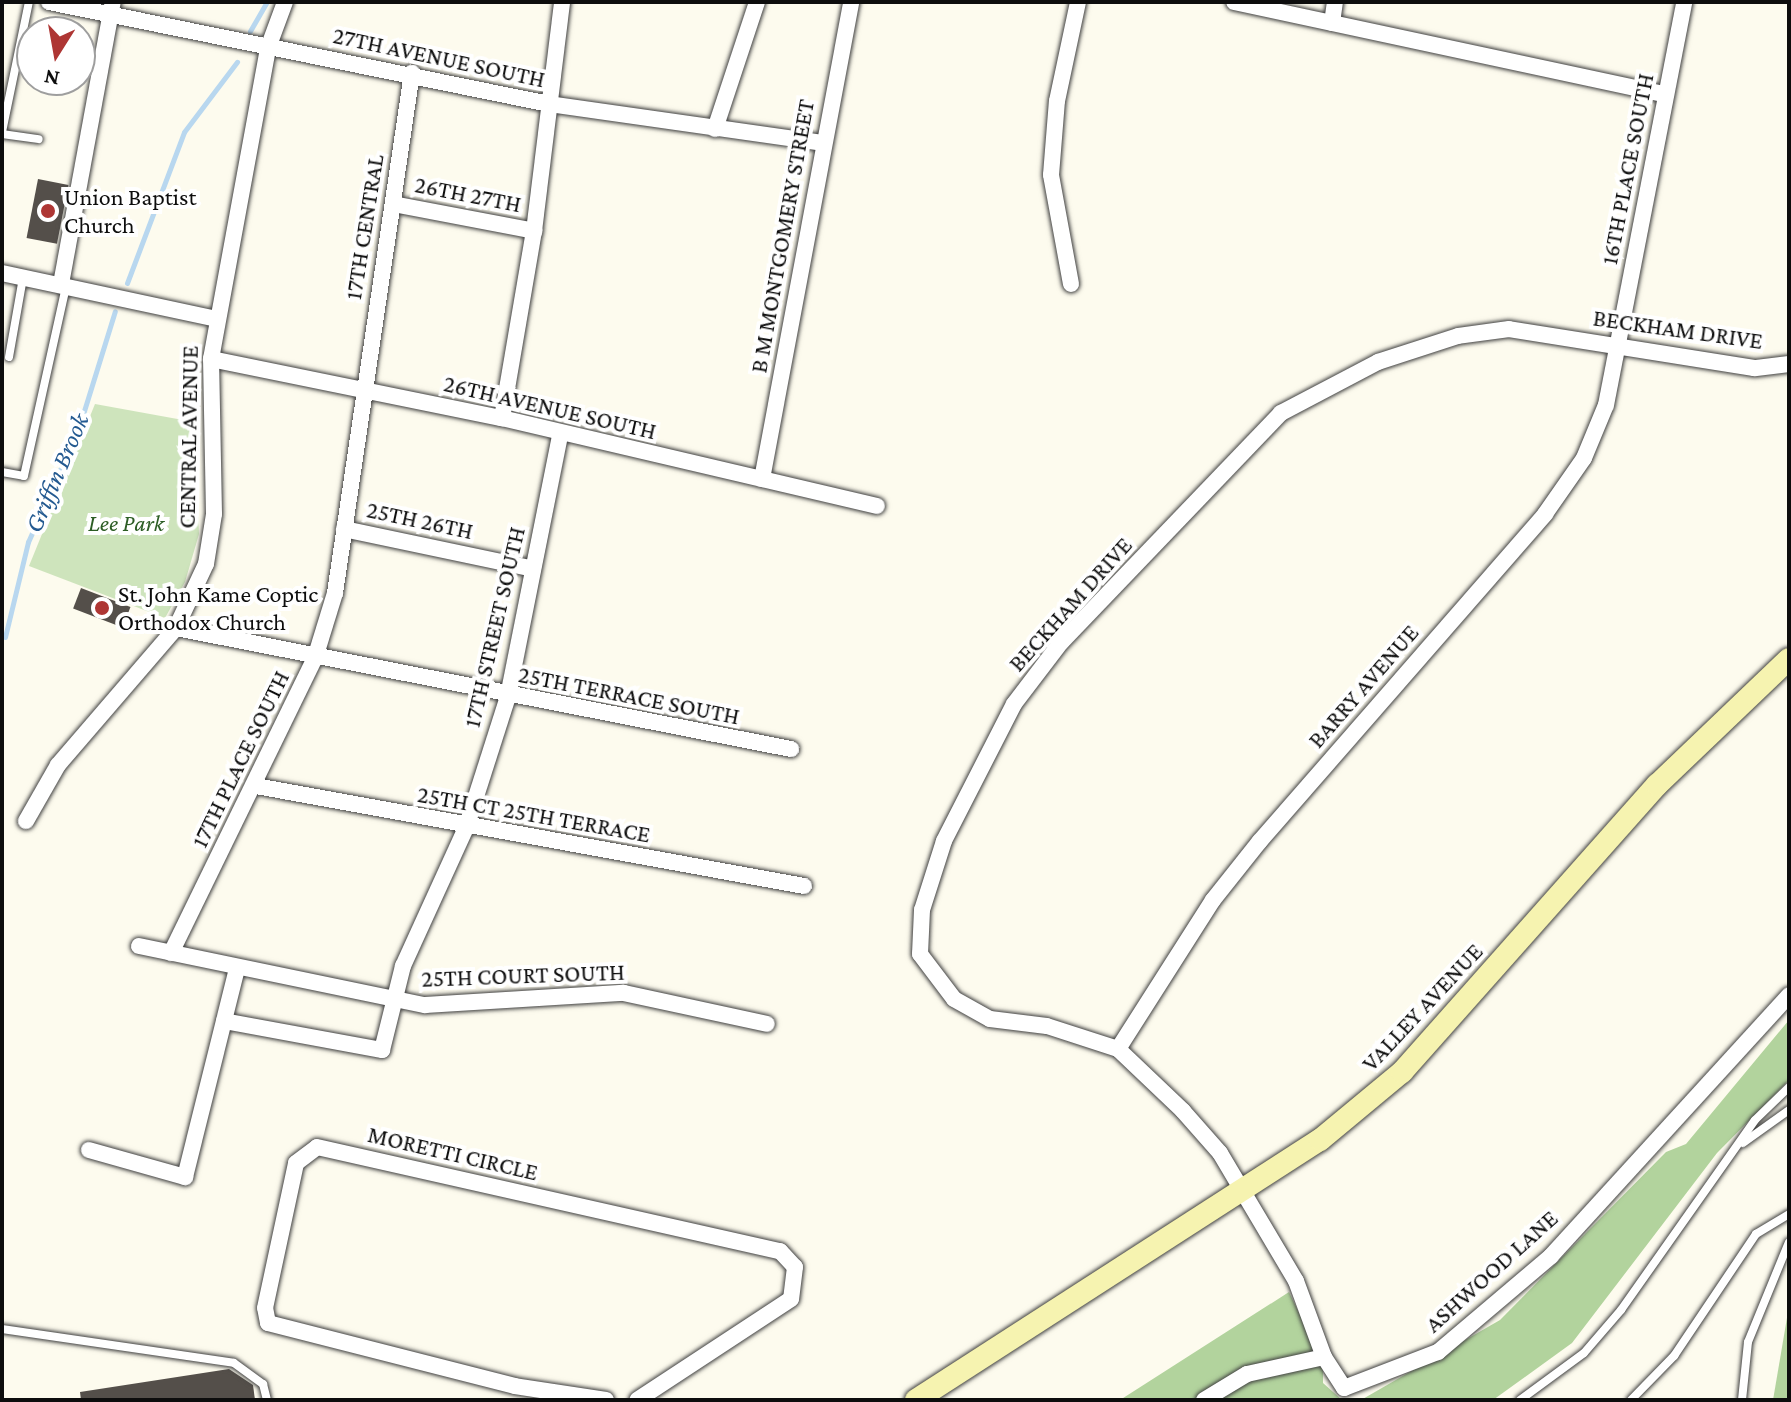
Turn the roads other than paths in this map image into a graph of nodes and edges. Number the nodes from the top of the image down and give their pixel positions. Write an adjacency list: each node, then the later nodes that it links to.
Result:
1 (29, 2): 18 (lane)
2 (49, 2): 11 (street, 27TH AVENUE SOUTH)
3 (285, 2): 13 (street, CENTRAL AVENUE)
4 (562, 2): 16 (street)
5 (757, 2): 17 (street)
6 (851, 2): 20 (street, B M MONTGOMERY STREET)
7 (1078, 2): 25 (street)
8 (1234, 2): 12 (street)
9 (1335, 2): 12 (street)
10 (1684, 2): 15 (street, 16TH PLACE SOUTH)
11 (110, 9): 13 (street, 27TH AVENUE SOUTH); 26 (street)
12 (1332, 23): 15 (street)
13 (268, 48): 14 (street, 27TH AVENUE SOUTH); 27 (street, CENTRAL AVENUE)
14 (412, 73): 16 (street, 27TH AVENUE SOUTH); 21 (street, 17TH CENTRAL)
15 (1666, 95): 28 (street, 16TH PLACE SOUTH)
16 (549, 104): 17 (street, 27TH AVENUE SOUTH); 22 (street)
17 (715, 129): 20 (street, 27TH AVENUE SOUTH)
18 (2, 133): 19 (lane)
19 (39, 139)
20 (823, 143): 36 (street, B M MONTGOMERY STREET)
21 (393, 204): 22 (street, 26TH 27TH); 32 (street, 17TH CENTRAL)
22 (534, 231): 33 (street)
23 (2, 273): 24 (street)
24 (23, 277): 26 (street); 29 (lane)
25 (1071, 284)
26 (64, 285): 27 (street); 35 (lane)
27 (217, 319): 30 (street, CENTRAL AVENUE)
28 (1617, 345): 31 (street, BECKHAM DRIVE); 56 (street, BARRY AVENUE); 56 (street, BECKHAM DRIVE)
29 (9, 357)
30 (211, 359): 32 (street, 26TH AVENUE SOUTH); 40 (street, CENTRAL AVENUE)
31 (1789, 364)
32 (362, 389): 33 (street, 26TH AVENUE SOUTH); 38 (street, 17TH PLACE SOUTH)
33 (502, 418): 34 (street, 26TH AVENUE SOUTH)
34 (560, 436): 36 (street, 26TH AVENUE SOUTH); 39 (street, 17TH STREET SOUTH)
35 (2, 472)
36 (762, 479): 37 (street, 26TH AVENUE SOUTH)
37 (877, 506)
38 (344, 529): 39 (street, 25TH 26TH); 41 (street, 17TH PLACE SOUTH)
39 (533, 569): 43 (street, 17TH STREET SOUTH)
40 (176, 628): 41 (street, 25TH TERRACE SOUTH); 46 (street, CENTRAL AVENUE)
41 (315, 658): 43 (street, 25TH TERRACE SOUTH); 45 (street, 17TH PLACE SOUTH)
42 (1789, 659): 61 (main road, VALLEY AVENUE)
43 (508, 696): 44 (street, 25TH TERRACE SOUTH); 47 (street, 17TH STREET SOUTH)
44 (791, 749)
45 (256, 786): 47 (street, 25TH CT 25TH TERRACE); 50 (street, 17TH PLACE SOUTH)
46 (26, 821)
47 (466, 828): 48 (street, 25TH CT 25TH TERRACE); 53 (street, 17TH STREET SOUTH)
48 (804, 886)
49 (139, 946): 50 (street, 25TH COURT SOUTH)
50 (171, 953): 51 (street, 25TH COURT SOUTH)
51 (237, 969): 53 (street, 25TH COURT SOUTH); 54 (street)
52 (1789, 995): 66 (street, ASHWOOD LANE)
53 (393, 1000): 54 (street, 17TH STREET SOUTH); 55 (street, 25TH COURT SOUTH)
54 (224, 1021): 60 (street)
55 (767, 1024)
56 (1118, 1049): 61 (street, BECKHAM DRIVE)
57 (1789, 1087): 59 (lane)
58 (1789, 1110): 59 (lane)
59 (1735, 1148): 73 (lane)
60 (89, 1150)
61 (1240, 1191): 64 (street, BECKHAM DRIVE); 71 (main road, VALLEY AVENUE)
62 (1789, 1214): 74 (lane)
63 (1789, 1242): 75 (lane)
64 (1296, 1281): 66 (street, ASHWOOD LANE)
65 (2, 1329): 68 (lane)
66 (1324, 1357): 72 (street)
67 (513, 1393): 69 (street, MORETTI CIRCLE); 70 (street, MORETTI CIRCLE)
68 (267, 1400)
69 (606, 1400)
70 (637, 1400)
71 (916, 1400)
72 (1204, 1400)
73 (1520, 1400)
74 (1631, 1400)
75 (1742, 1400)

